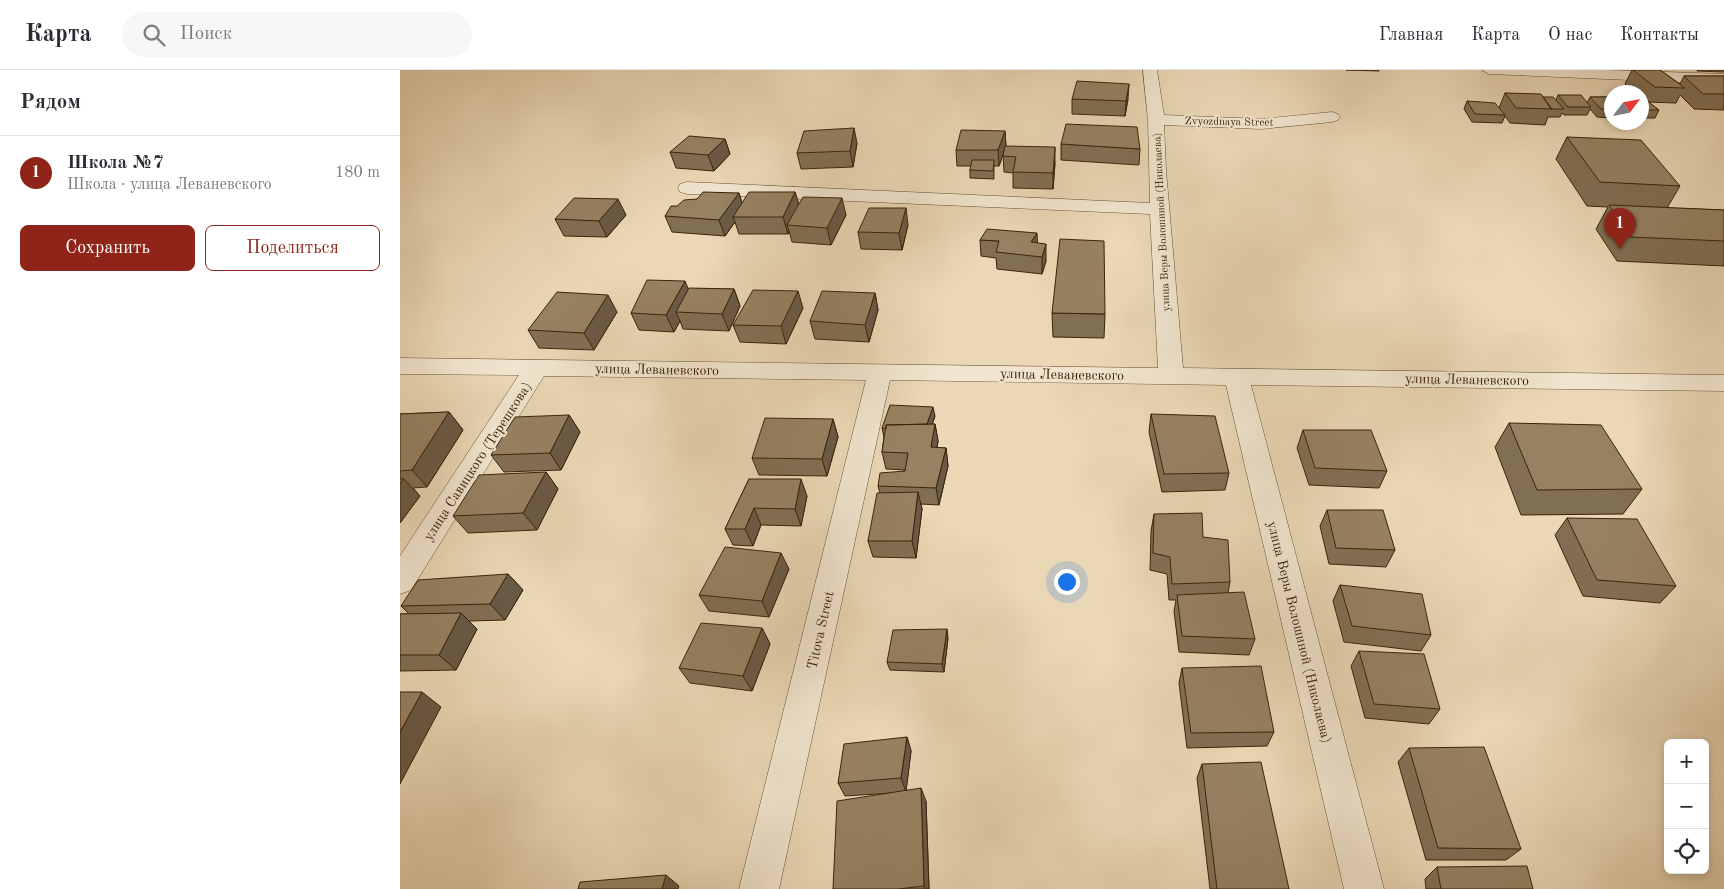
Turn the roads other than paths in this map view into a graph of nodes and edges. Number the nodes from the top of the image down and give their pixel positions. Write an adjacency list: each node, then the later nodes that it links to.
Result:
1 (1150, 70): 5 (street, улица Веры Волошиной (Николаева))
2 (1489, 70): 3 (street)
3 (1724, 80)
4 (1332, 117): 5 (street, Zvyozdnaya Street)
5 (1156, 120): 7 (street, улица Веры Волошиной (Николаева))
6 (687, 188): 7 (street)
7 (1160, 209): 11 (street, улица Веры Волошиной (Николаева))
8 (400, 366): 9 (street, улица Леваневского)
9 (537, 367): 10 (street, улица Леваневского); 14 (street, улица Савицкого (Терешкова))
10 (880, 372): 11 (street, улица Леваневского); 15 (street, Titova Street)
11 (1171, 375): 12 (street, улица Леваневского)
12 (1236, 376): 13 (street, улица Леваневского); 16 (street, улица Веры Волошиной (Николаева))
13 (1724, 383)
14 (400, 581)
15 (759, 889)
16 (1364, 889)

